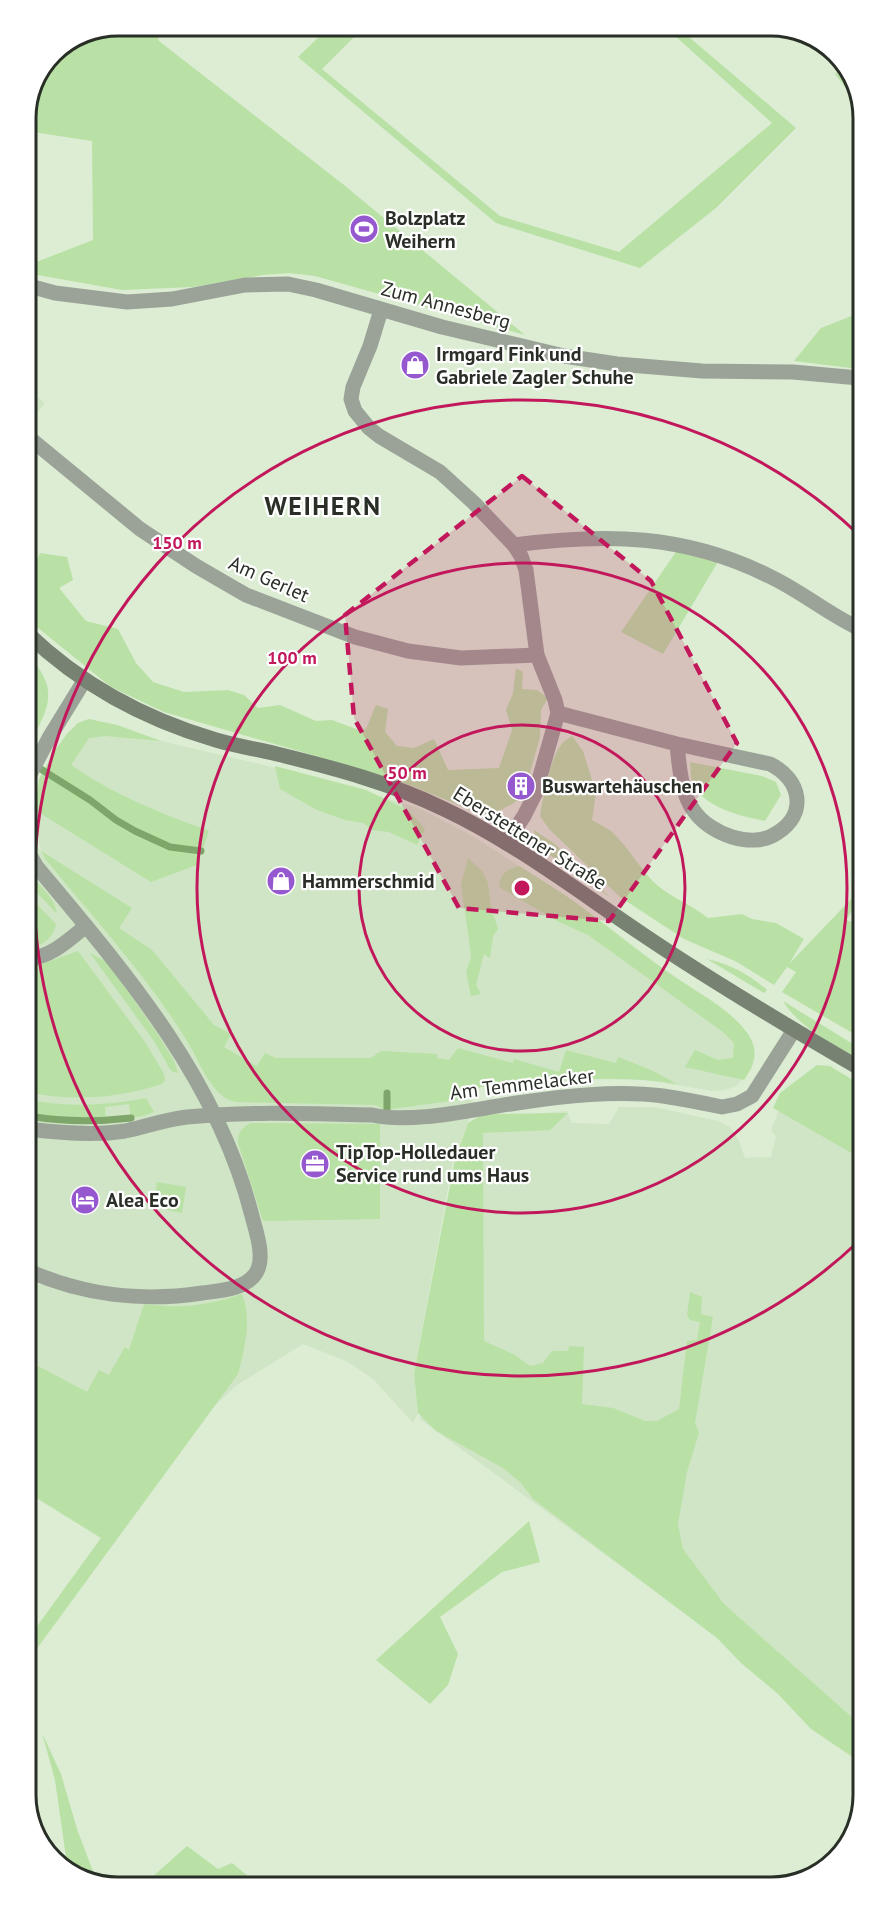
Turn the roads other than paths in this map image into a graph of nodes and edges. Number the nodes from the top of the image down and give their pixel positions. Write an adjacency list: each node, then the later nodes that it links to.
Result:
1 (36, 288): 2 (street, Zum Annesberg)
2 (381, 310): 3 (street, Zum Annesberg); 5 (street)
3 (853, 377)
4 (36, 443): 8 (street, Am Gerlet)
5 (514, 545): 6 (street); 8 (street)
6 (853, 625)
7 (36, 641): 9 (main road, Eberstettener Straße)
8 (537, 655): 10 (street)
9 (84, 681): 12 (street); 13 (main road, Eberstettener Straße)
10 (558, 713): 11 (street); 13 (street)
11 (678, 744): 11 (street)
12 (36, 763)
13 (506, 843): 17 (main road, Eberstettener Straße)
14 (36, 865): 15 (street)
15 (86, 926): 16 (street); 19 (street)
16 (36, 956)
17 (794, 1030): 18 (main road, Eberstettener Straße); 19 (street, Am Temmelacker)
18 (853, 1065)
19 (216, 1116): 20 (street, Am Temmelacker); 21 (street)
20 (36, 1130)
21 (36, 1274)

